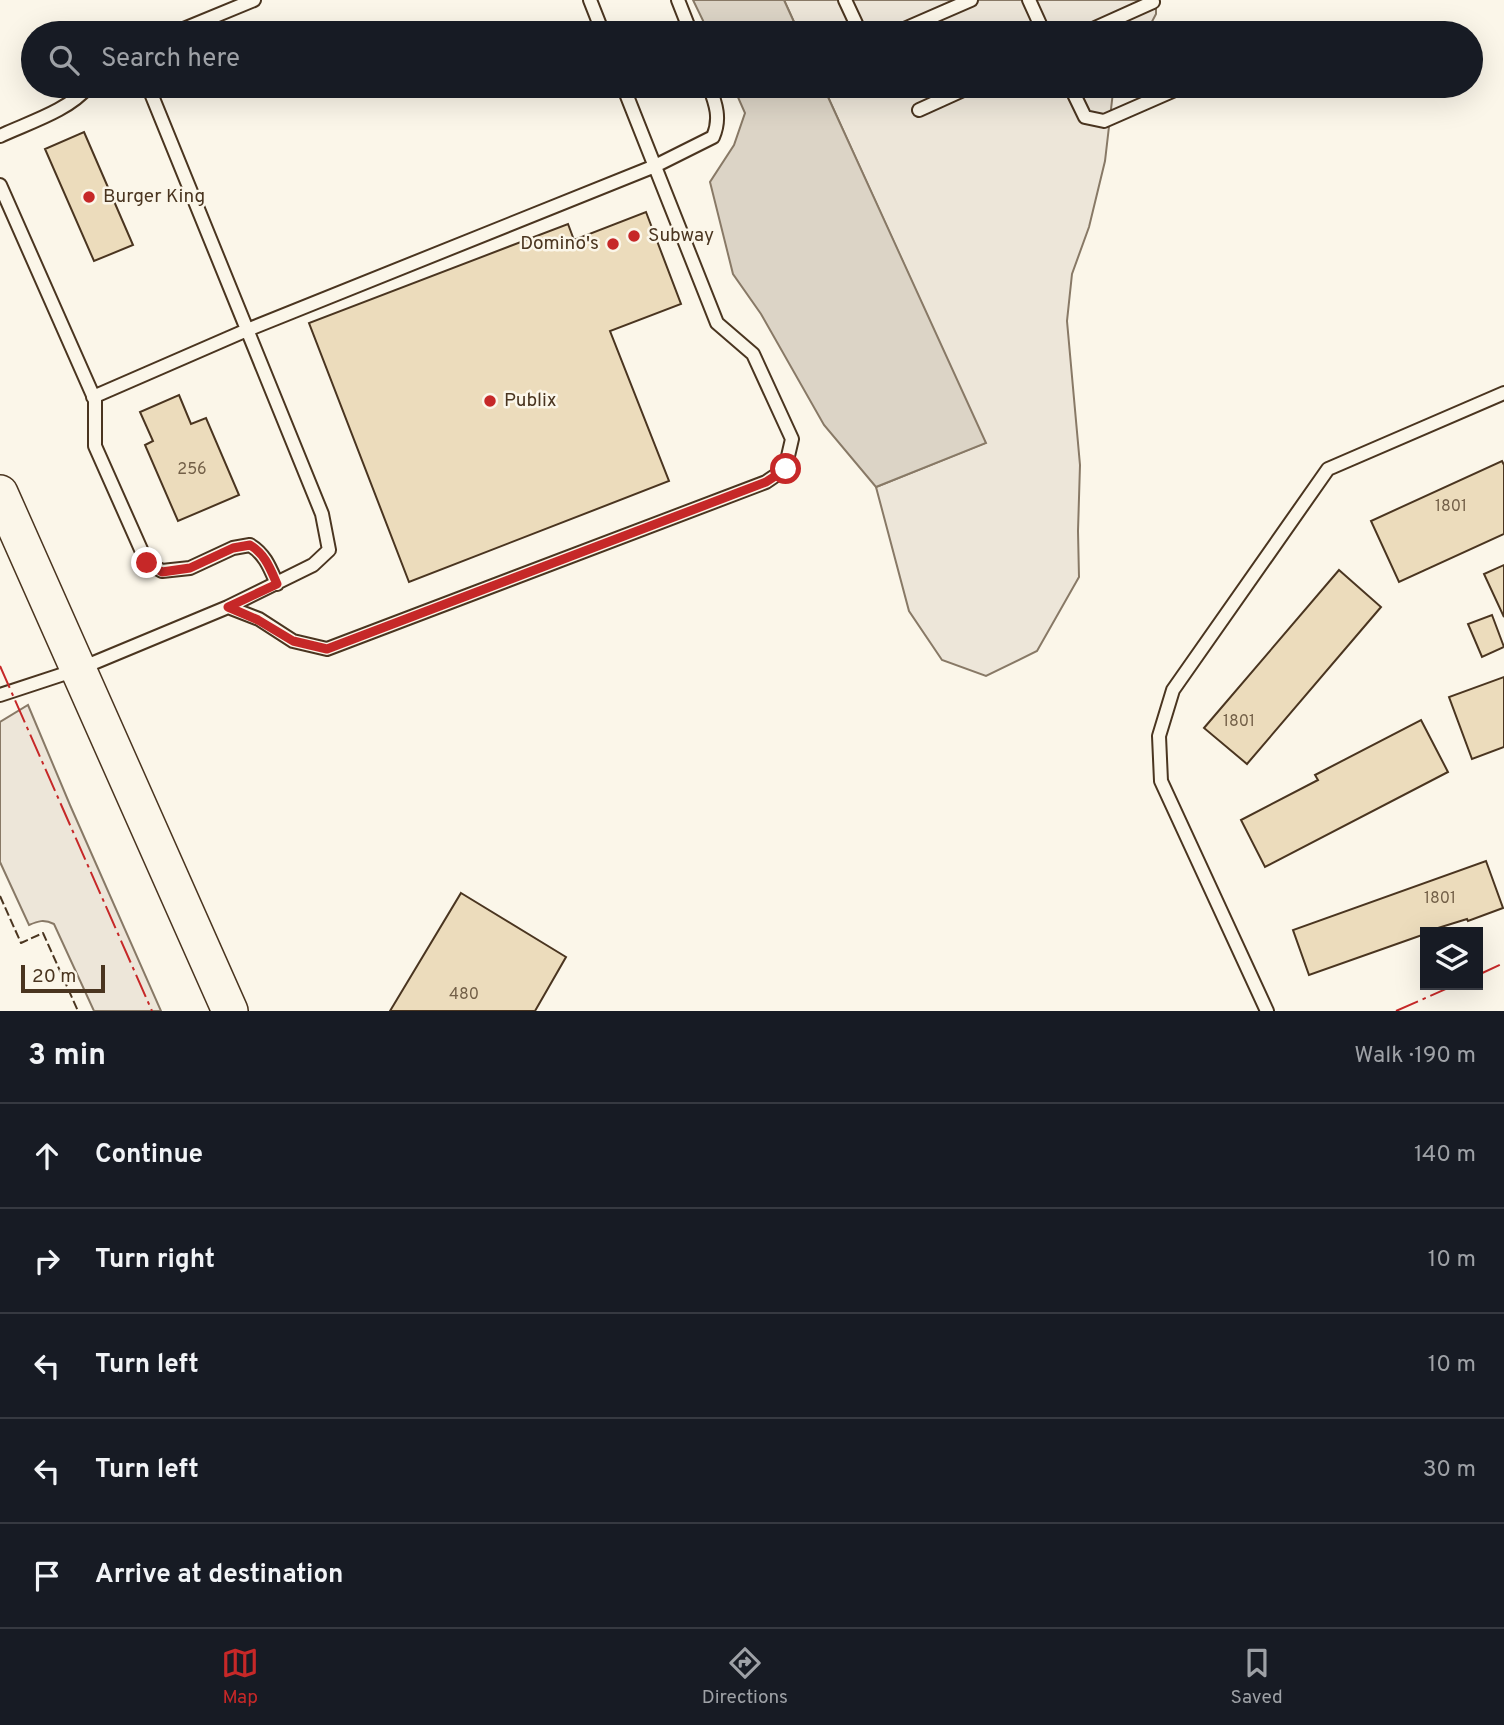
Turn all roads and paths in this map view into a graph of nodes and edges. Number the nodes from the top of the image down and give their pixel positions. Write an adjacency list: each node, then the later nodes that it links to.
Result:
1 (254, 0): 9 (lane)
2 (590, 0): 10 (lane)
3 (678, 0): 11 (lane)
4 (845, 0): 12 (lane)
5 (971, 0): 8 (lane)
6 (1029, 0): 14 (lane)
7 (1153, 2): 15 (lane)
8 (953, 4): 13 (lane)
9 (203, 21)
10 (598, 21)
11 (686, 21)
12 (855, 21)
13 (918, 21)
14 (1039, 21)
15 (1111, 21)
16 (79, 98): 24 (lane)
17 (153, 98): 27 (lane)
18 (629, 98): 25 (lane)
19 (714, 98): 25 (lane)
20 (946, 98): 23 (lane)
21 (1076, 98): 22 (lane)
22 (1157, 98)
23 (919, 110)
24 (0, 136)
25 (655, 166): 27 (lane); 32 (lane)
26 (0, 185): 29 (lane)
27 (247, 330): 29 (lane); 31 (lane)
28 (1504, 393): 36 (lane)
29 (93, 397): 31 (lane)
30 (0, 493): 33 (main road)
31 (277, 584): 32 (lane)
32 (228, 607): 33 (lane)
33 (79, 669): 34 (lane); 35 (main road)
34 (0, 695)
35 (230, 1011)
36 (1267, 1011)

